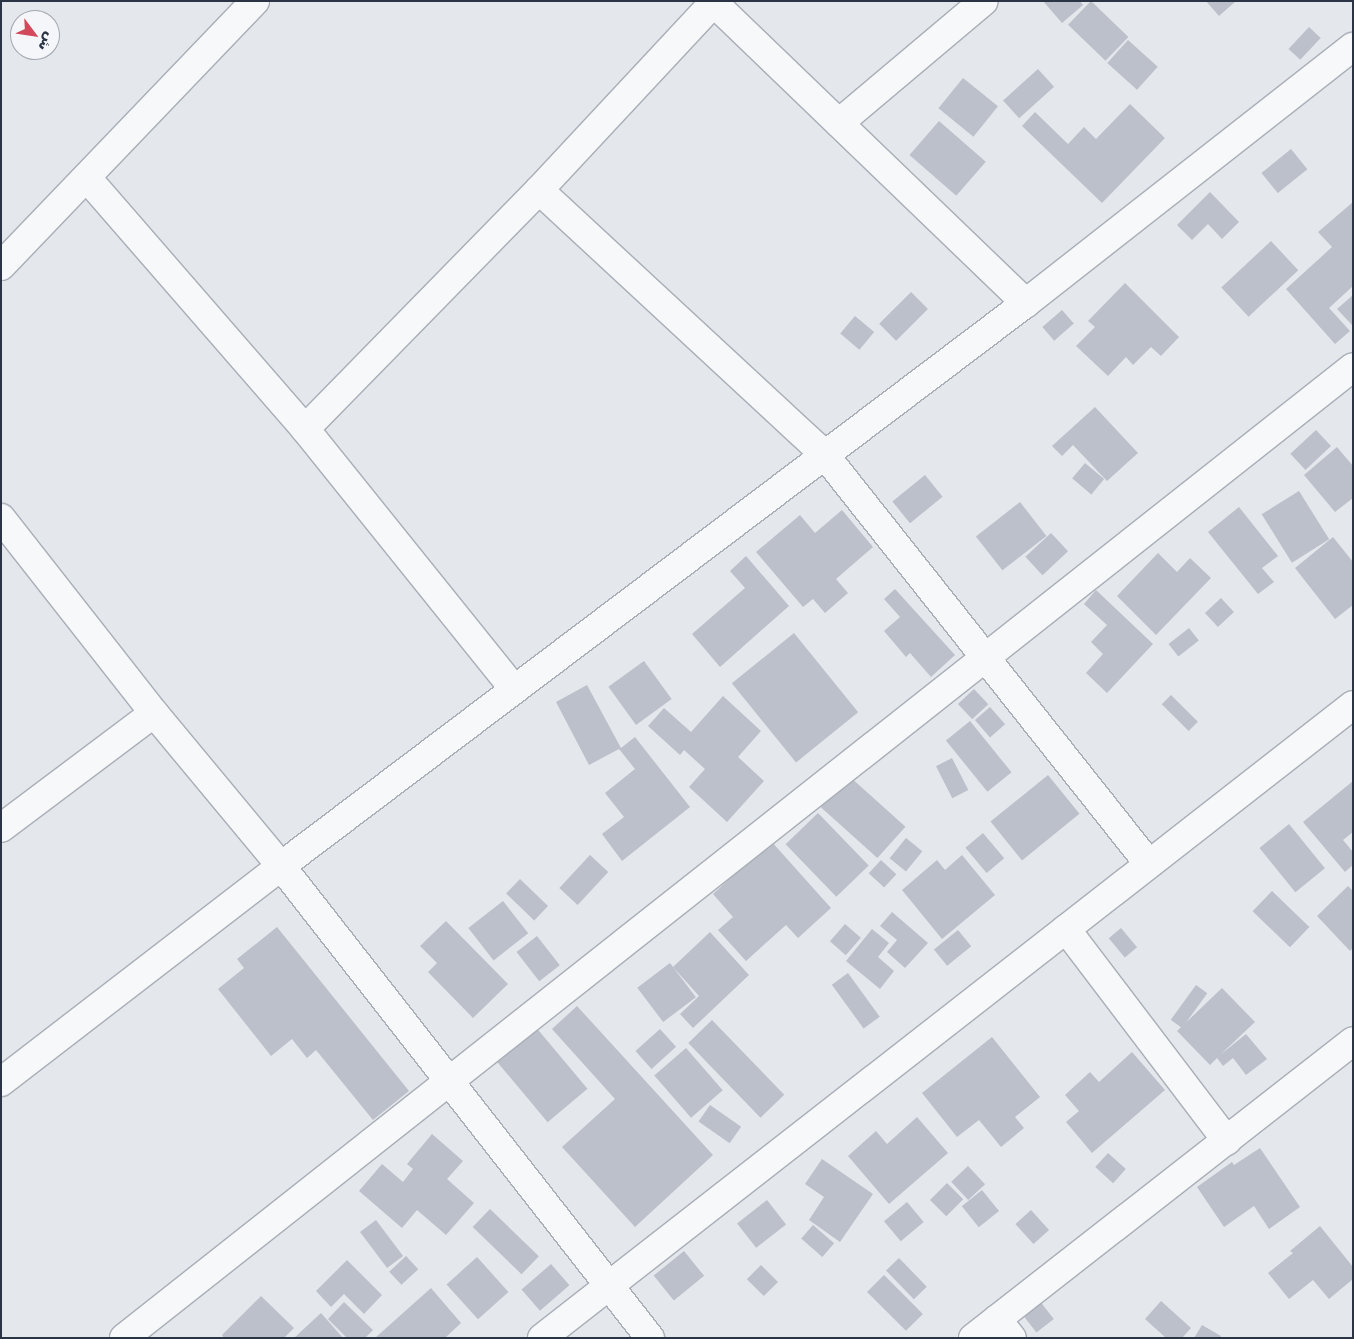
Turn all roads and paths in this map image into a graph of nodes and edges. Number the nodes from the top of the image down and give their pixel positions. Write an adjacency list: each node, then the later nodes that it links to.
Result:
1 (255, 1): 6 (street)
2 (984, 1): 5 (street)
3 (713, 2): 5 (street); 7 (street)
4 (1353, 47): 9 (street)
5 (838, 123): 9 (street)
6 (87, 178): 8 (street); 11 (street)
7 (539, 190): 11 (street); 12 (street)
8 (1, 266)
9 (1026, 303): 12 (street)
10 (1353, 367): 14 (street)
11 (305, 429): 15 (street)
12 (824, 454): 14 (street); 15 (street)
13 (1, 518): 17 (street)
14 (986, 657): 19 (street); 23 (street)
15 (514, 689): 20 (street)
16 (1353, 705): 19 (street)
17 (154, 713): 18 (street); 20 (street)
18 (1, 828)
19 (1149, 864): 21 (street)
20 (281, 866): 23 (street); 24 (street)
21 (1066, 929): 25 (street); 26 (street)
22 (1352, 1042): 25 (street)
23 (449, 1080): 26 (street); 28 (street)
24 (1, 1082)
25 (1227, 1141): 27 (street)
26 (609, 1286): 29 (street); 30 (street)
27 (1005, 1328): 31 (street)
28 (124, 1338)
29 (542, 1338)
30 (650, 1338)
31 (973, 1338)

